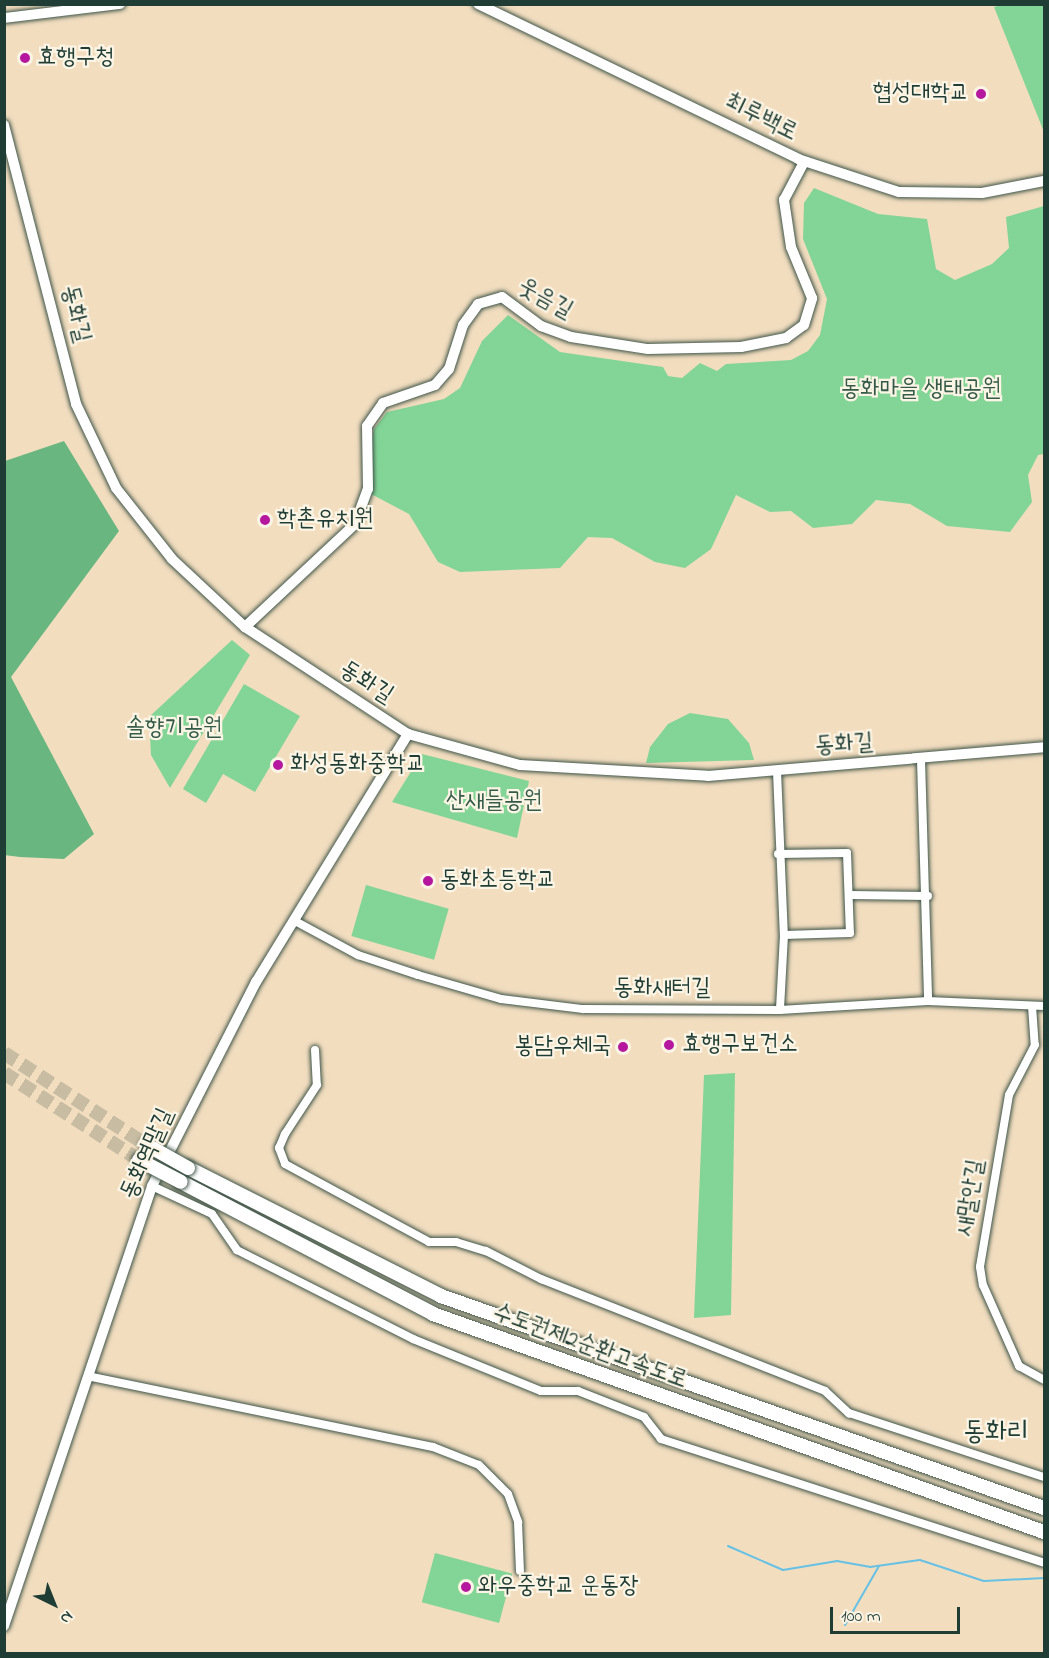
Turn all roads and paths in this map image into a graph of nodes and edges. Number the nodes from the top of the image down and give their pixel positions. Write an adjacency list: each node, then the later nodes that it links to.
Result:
1 (120, 4): 3 (street)
2 (478, 4): 6 (street, 최루백로)
3 (4, 18)
4 (4, 125): 5 (street, 동화길)
5 (7, 148): 8 (street, 동화길)
6 (804, 162): 7 (street, 최루백로); 8 (street, 웃음길)
7 (1044, 181)
8 (245, 627): 9 (street, 동화길)
9 (408, 734): 12 (street, 동화길); 16 (street, 동화역말길)
10 (1044, 747): 11 (street, 동화길)
11 (921, 760): 12 (street, 동화길); 15 (street)
12 (777, 771): 13 (street)
13 (778, 854): 14 (street); 17 (street)
14 (849, 895): 15 (street); 17 (street)
15 (928, 896): 18 (street)
16 (294, 921): 21 (street, 동화새터길); 25 (street, 동화역말길)
17 (784, 935): 21 (street)
18 (928, 1001): 20 (street, 동화새터길); 21 (street, 동화새터길)
19 (1044, 1005): 20 (street, 동화새터길)
20 (1032, 1006): 27 (street, 새말안길)
21 (780, 1010)
22 (315, 1050): 28 (street)
23 (147, 1145): 29 (highway, 수도권제2순환고속도로, bridge)
24 (139, 1160): 30 (highway, 수도권제2순환고속도로, bridge)
25 (152, 1186): 26 (street, 동화역말길); 31 (street)
26 (92, 1377): 32 (street); 33 (street, 동화역말길)
27 (1044, 1380)
28 (1044, 1477)
29 (1044, 1508)
30 (1044, 1532)
31 (1044, 1563)
32 (519, 1571)
33 (4, 1626)

